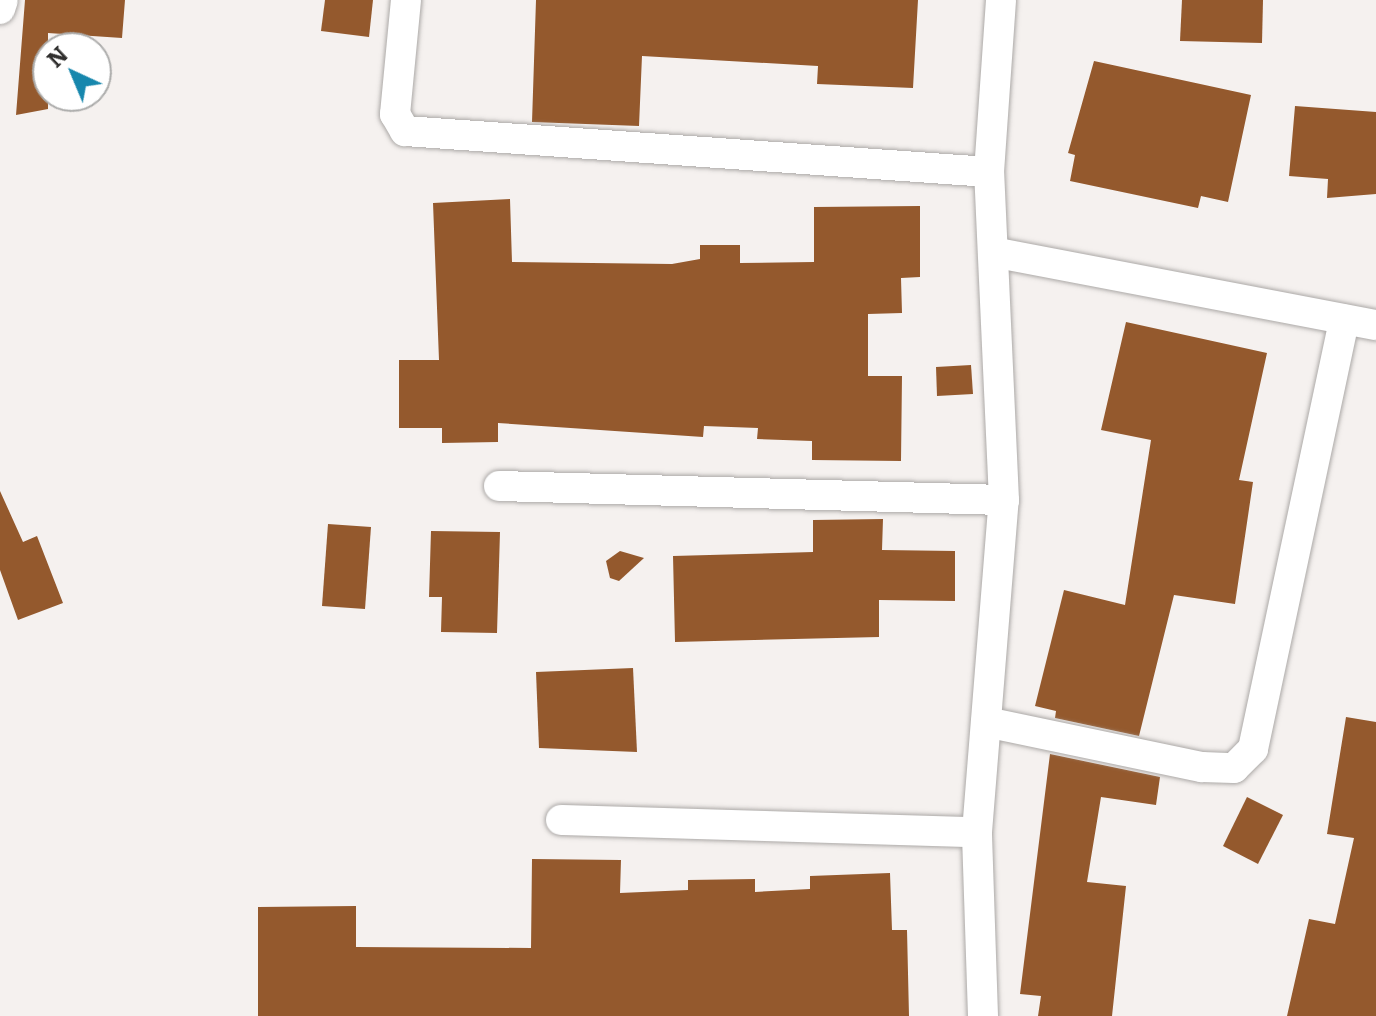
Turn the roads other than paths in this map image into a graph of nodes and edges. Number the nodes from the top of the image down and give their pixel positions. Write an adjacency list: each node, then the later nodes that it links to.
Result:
1 (3, 0): 4 (street)
2 (406, 0): 5 (street)
3 (1001, 0): 5 (street)
4 (0, 9)
5 (989, 172): 6 (street)
6 (998, 253): 7 (street); 10 (street)
7 (1344, 320): 8 (street); 11 (street)
8 (1376, 325)
9 (499, 486): 10 (street)
10 (1004, 500): 11 (street)
11 (986, 722): 13 (street)
12 (561, 820): 13 (street)
13 (977, 832): 14 (street)
14 (983, 1016)

